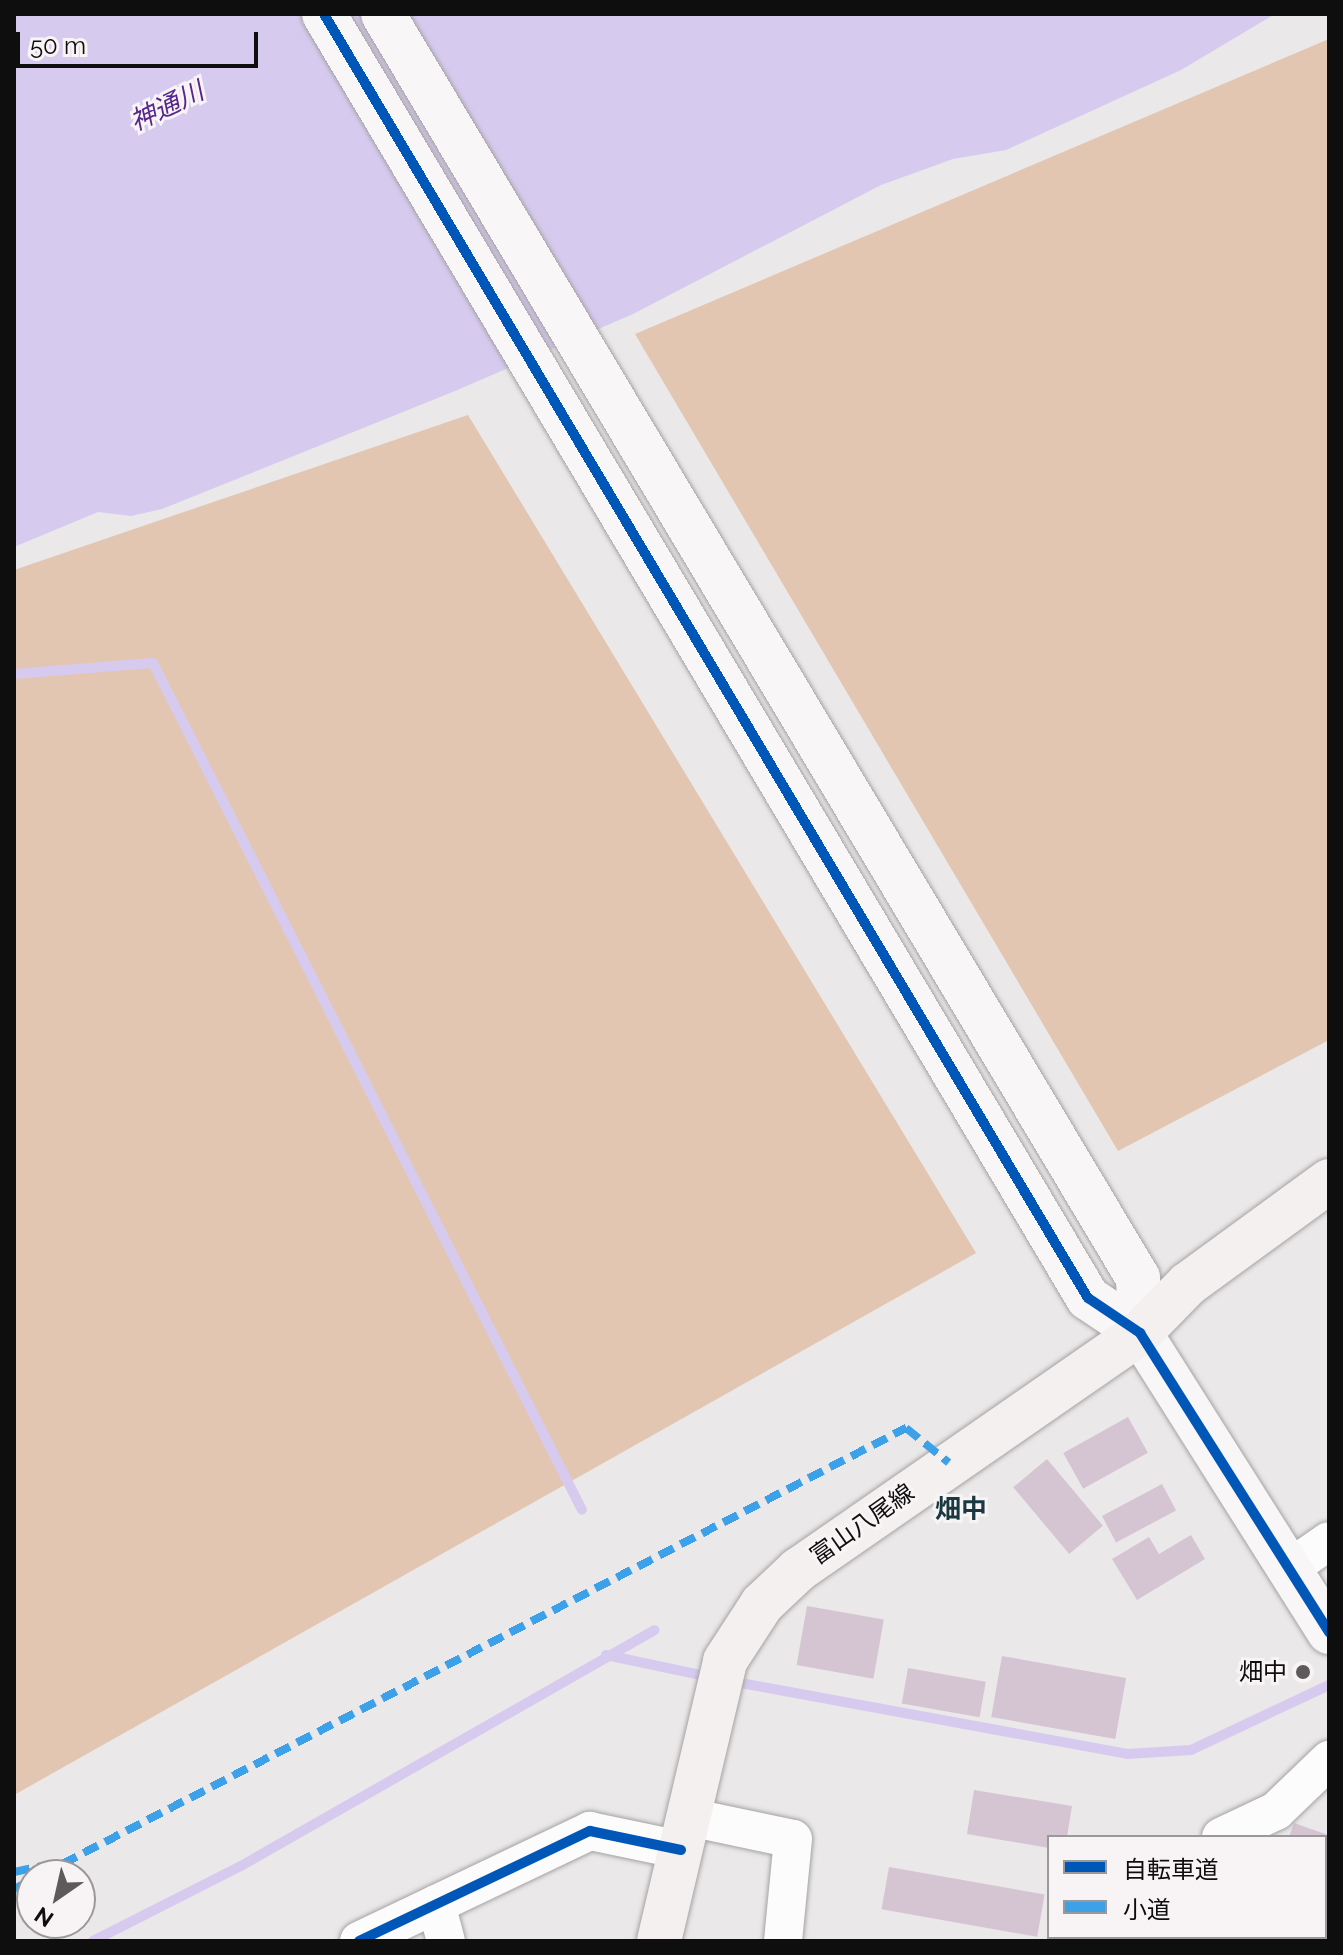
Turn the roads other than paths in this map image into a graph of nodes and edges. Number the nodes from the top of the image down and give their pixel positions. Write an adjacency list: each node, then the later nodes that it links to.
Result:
1 (324, 14): 4 (street)
2 (383, 14): 4 (street)
3 (1329, 1181): 4 (main road, 富山八尾線)
4 (1140, 1333): 6 (street); 9 (main road, 富山八尾線)
5 (1329, 1541): 6 (street)
6 (1290, 1568): 7 (street)
7 (1329, 1632)
8 (1329, 1760): 10 (street)
9 (685, 1833): 11 (street); 14 (main road, 富山八尾線); 15 (street)
10 (1225, 1835)
11 (436, 1904): 12 (street); 13 (street)
12 (359, 1941)
13 (446, 1941)
14 (659, 1941)
15 (783, 1941)

